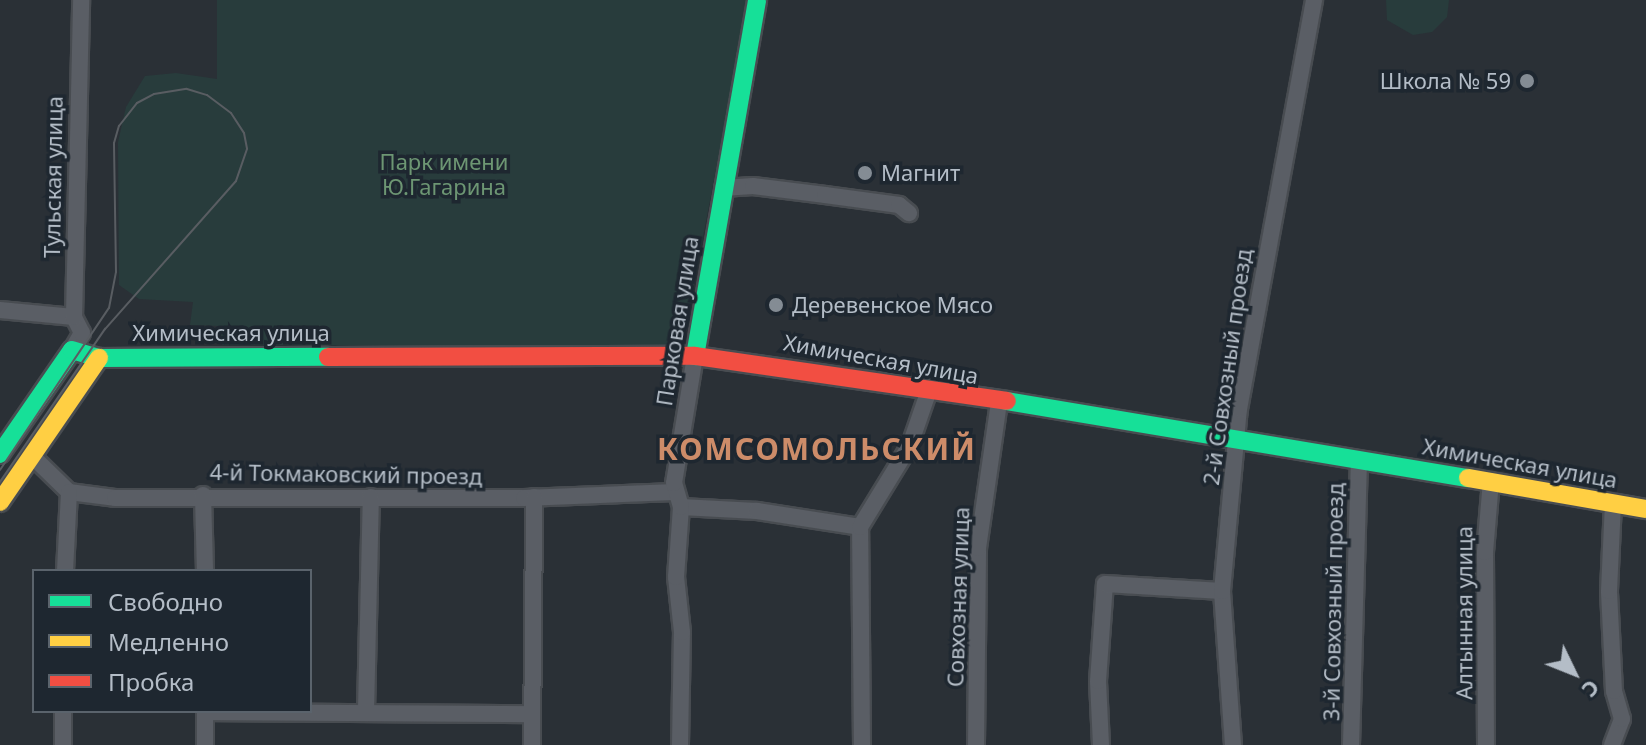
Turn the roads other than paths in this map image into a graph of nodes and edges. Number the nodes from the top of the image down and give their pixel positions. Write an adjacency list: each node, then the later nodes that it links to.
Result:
1 (81, 0): 7 (street, Тульская улица)
2 (757, 0): 4 (street, Парковая улица)
3 (1314, 0): 13 (street, 2-й Совхозный проезд)
4 (723, 188): 5 (street); 9 (street, Парковая улица)
5 (909, 213)
6 (0, 310): 7 (street)
7 (74, 317): 8 (street, Тульская улица)
8 (72, 350): 10 (street); 14 (street)
9 (695, 356): 10 (street, Химическая улица); 11 (street, Химическая улица); 22 (street, Парковая улица)
10 (99, 358): 15 (street)
11 (929, 390): 12 (street, Химическая улица); 26 (street)
12 (999, 403): 13 (street, Химическая улица); 40 (street, Совхозная улица)
13 (1237, 438): 16 (street, Химическая улица); 29 (street, 2-й Совхозный проезд)
14 (0, 454)
15 (32, 456): 18 (street); 23 (street)
16 (1359, 460): 17 (street, Химическая улица); 43 (street, 3-й Совхозный проезд)
17 (1491, 481): 24 (street, Химическая улица); 44 (street, Алтынная улица)
18 (69, 492): 19 (street, 4-й Токмаковский проезд); 27 (street)
19 (203, 495): 20 (street, 4-й Токмаковский проезд); 28 (street)
20 (371, 497): 21 (street, 4-й Токмаковский проезд); 31 (street)
21 (534, 497): 22 (street, 4-й Токмаковский проезд); 34 (street)
22 (678, 500): 26 (street, 4-й Токмаковский проезд); 38 (street, Парковая улица)
23 (0, 502)
24 (1613, 503): 25 (street, Химическая улица); 45 (street)
25 (1646, 509)
26 (860, 527): 39 (street)
27 (65, 569)
28 (205, 569)
29 (1222, 591): 41 (street); 42 (street, 2-й Совхозный проезд)
30 (312, 711): 31 (street)
31 (366, 711): 34 (street)
32 (63, 713): 35 (street)
33 (205, 713): 36 (street)
34 (532, 714): 37 (street)
35 (63, 745)
36 (205, 745)
37 (532, 745)
38 (680, 745)
39 (862, 745)
40 (976, 745)
41 (1101, 745)
42 (1233, 745)
43 (1351, 745)
44 (1486, 745)
45 (1612, 745)

